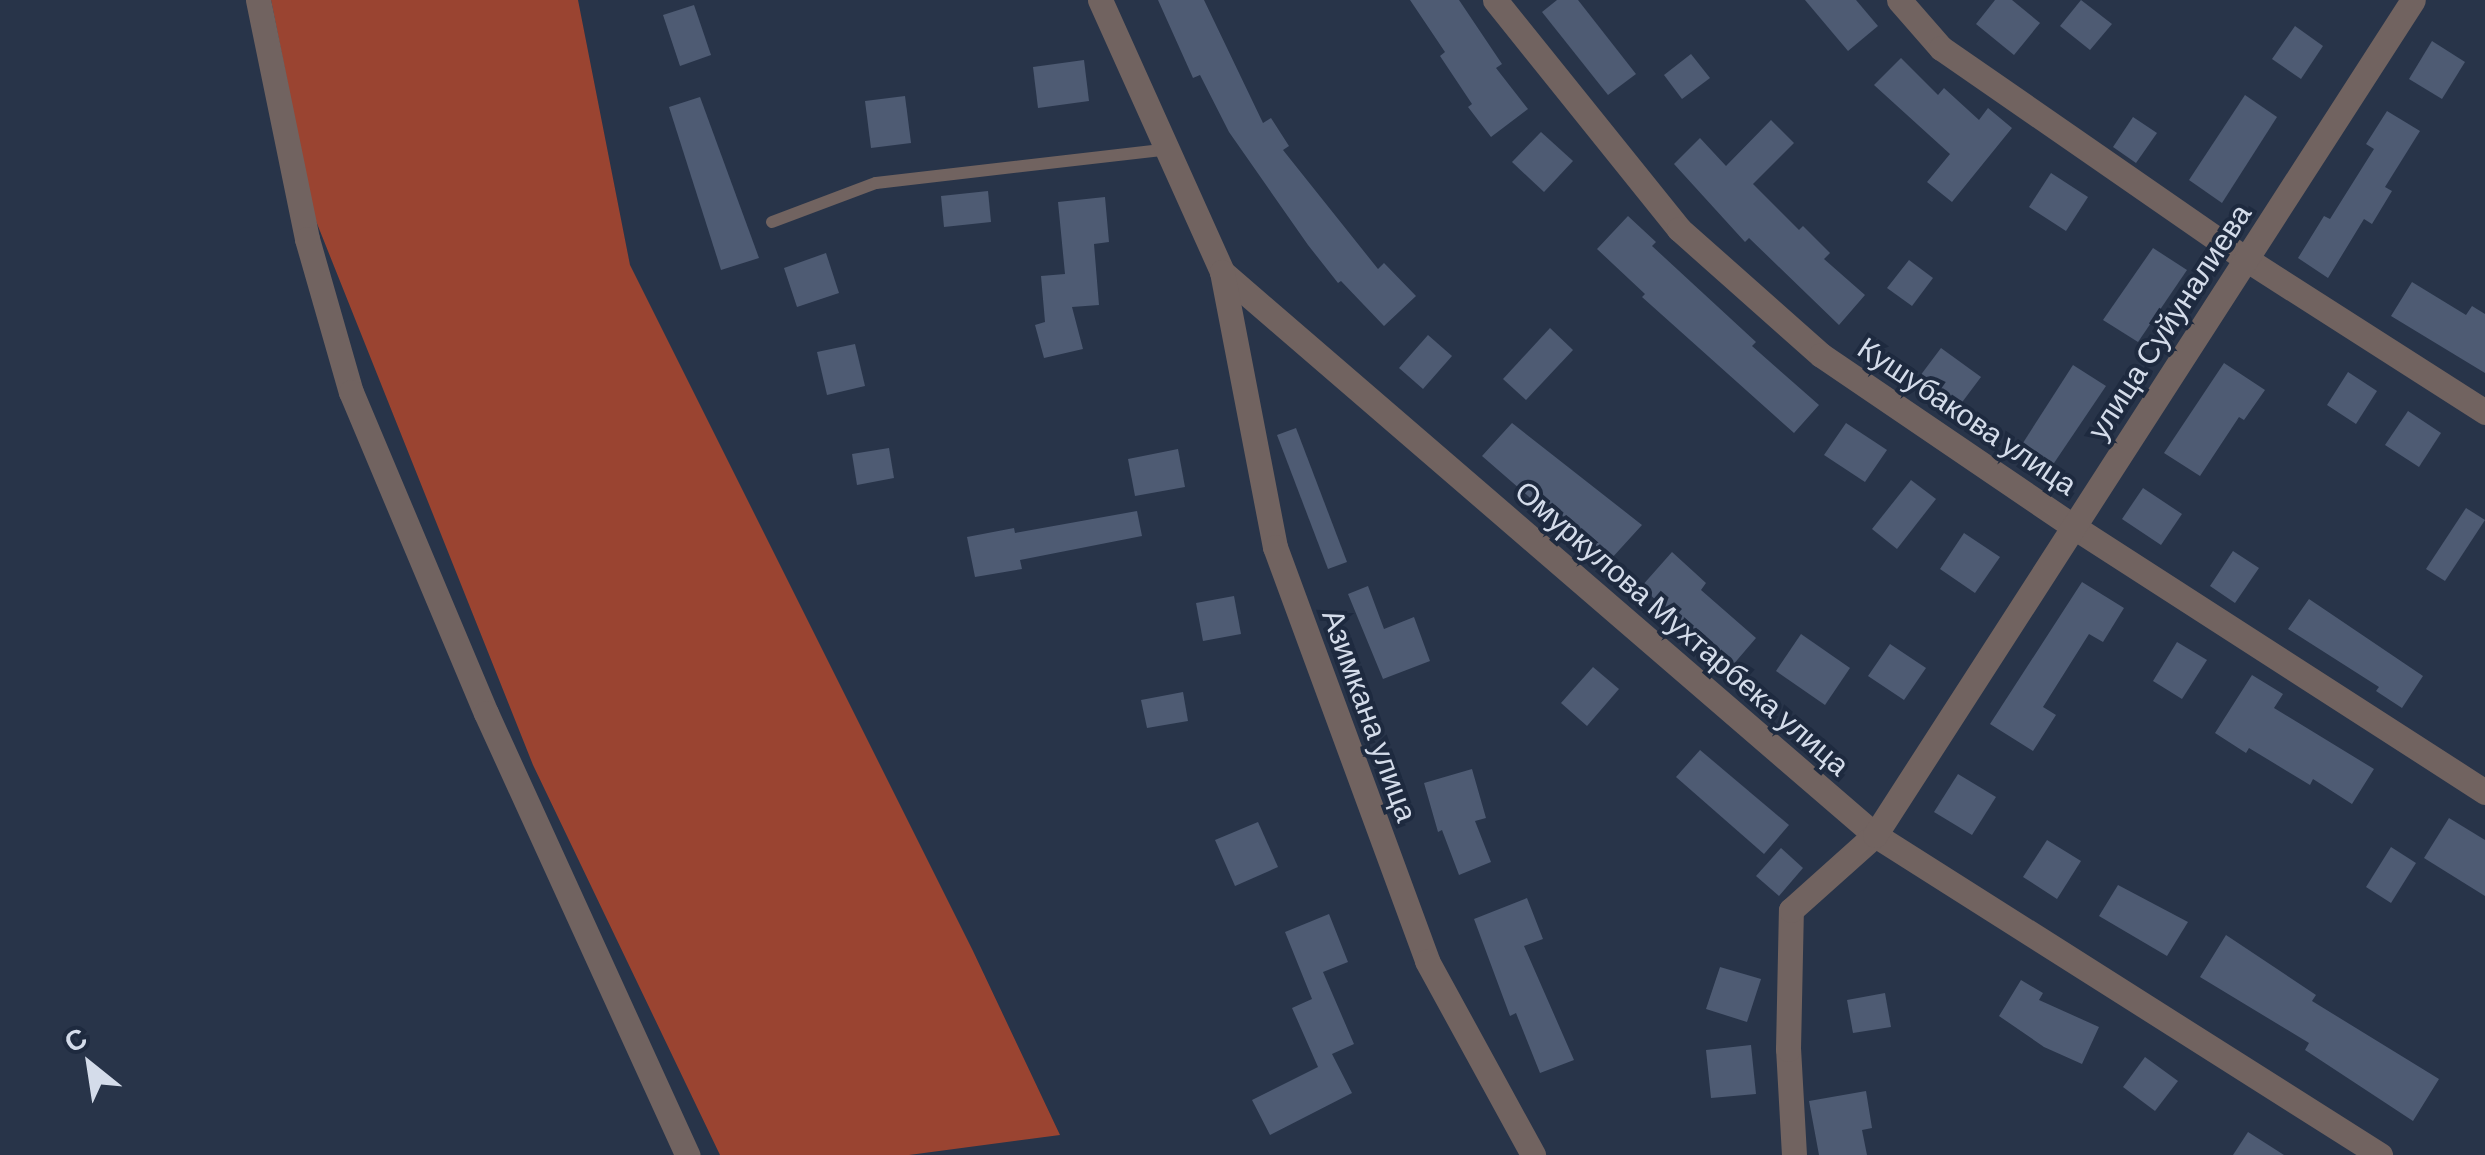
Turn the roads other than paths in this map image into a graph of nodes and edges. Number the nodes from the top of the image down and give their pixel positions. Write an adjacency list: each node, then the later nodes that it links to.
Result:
1 (258, 0): 14 (street)
2 (1100, 0): 6 (street, Омуркулова Мухтарбека улица)
3 (1495, 0): 11 (street, Кушубакова улица)
4 (1899, 0): 8 (street)
5 (2413, 0): 8 (street, улица Суйуналиева)
6 (1168, 149): 7 (lane); 9 (street, Омуркулова Мухтарбека улица)
7 (772, 222)
8 (2246, 260): 10 (street); 11 (street, улица Суйуналиева)
9 (1222, 272): 13 (street, Омуркулова Мухтарбека улица); 15 (street, Азимкана улица)
10 (2485, 412)
11 (2074, 527): 12 (street, Кушубакова улица); 13 (street, улица Суйуналиева)
12 (2485, 792)
13 (1876, 835): 16 (street, улица Суйуналиева); 17 (street, Омуркулова Мухтарбека улица)
14 (687, 1155)
15 (1534, 1155)
16 (1794, 1155)
17 (2380, 1155)

